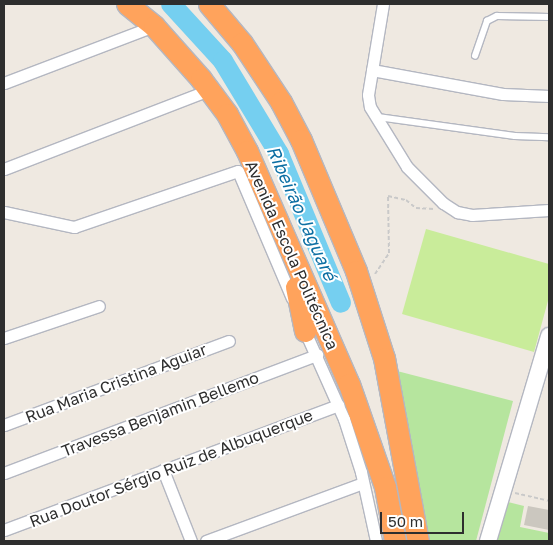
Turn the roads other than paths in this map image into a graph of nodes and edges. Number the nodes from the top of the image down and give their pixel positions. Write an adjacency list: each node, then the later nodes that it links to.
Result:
1 (127, 4): 5 (highway, Avenida Escola Politécnica)
2 (209, 4): 33 (highway)
3 (383, 4): 7 (street)
4 (549, 17): 6 (lane)
5 (154, 26): 8 (street); 9 (highway, Avenida Escola Politécnica)
6 (475, 56)
7 (372, 70): 10 (street); 11 (street)
8 (4, 83)
9 (209, 90): 13 (street); 16 (highway, Avenida Escola Politécnica)
10 (549, 96)
11 (376, 117): 12 (lane); 14 (street)
12 (549, 137)
13 (4, 170)
14 (549, 209)
15 (4, 212): 18 (street, Avenida Escola Politécnica)
16 (286, 243): 18 (highway); 32 (highway, Avenida Escola Politécnica)
17 (99, 306): 20 (street)
18 (305, 331): 22 (street, Avenida Escola Politécnica)
19 (549, 336): 34 (street)
20 (4, 338)
21 (229, 341): 24 (street, Rua Maria Cristina Aguiar)
22 (317, 355): 23 (street, Avenida Escola Politécnica); 26 (street, Travessa Benjamin Bellemo)
23 (338, 405): 25 (street, Rua Doutor Sérgio Ruiz de Albuquerque); 27 (street, Avenida Escola Politécnica)
24 (4, 425)
25 (163, 470): 28 (street, Rua Doutor Sérgio Ruiz de Albuquerque); 29 (street)
26 (4, 473)
27 (363, 483): 30 (street); 31 (street, Avenida Escola Politécnica)
28 (4, 530)
29 (191, 541)
30 (206, 541)
31 (376, 541)
32 (394, 541)
33 (418, 541)
34 (488, 541)

